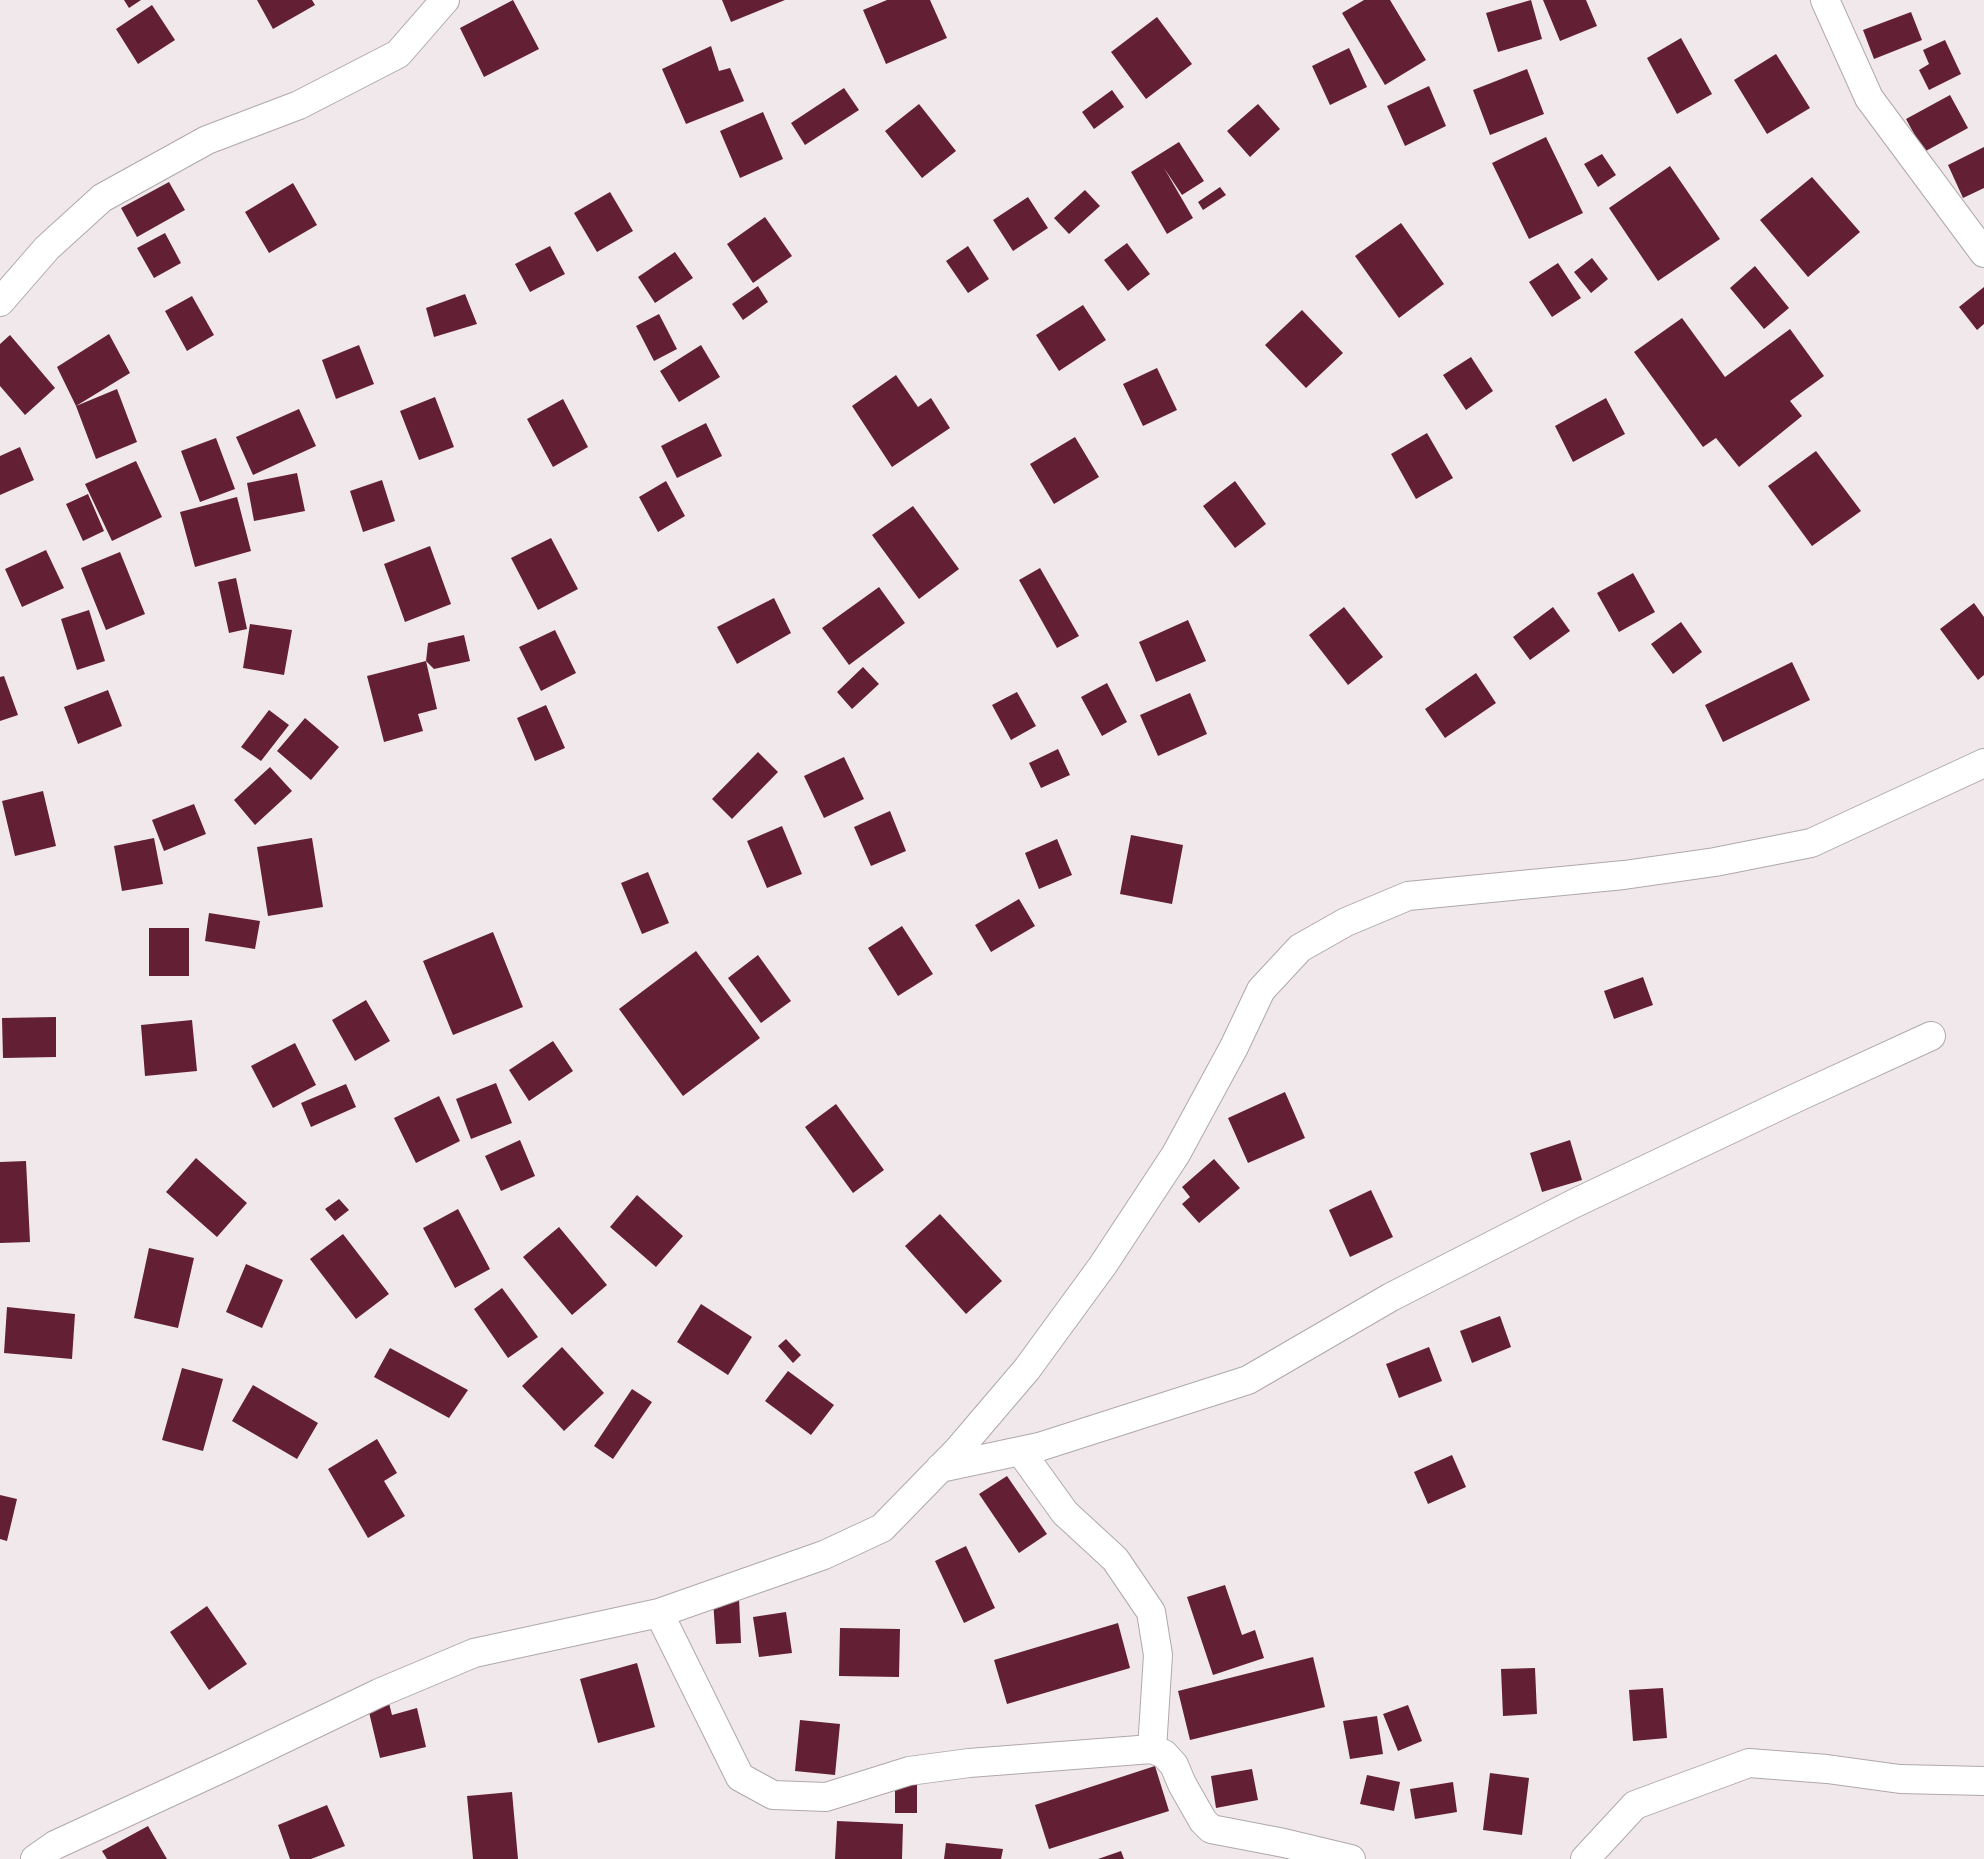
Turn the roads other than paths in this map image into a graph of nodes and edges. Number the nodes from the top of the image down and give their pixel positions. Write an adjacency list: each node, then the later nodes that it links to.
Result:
1 (444, 0): 4 (street)
2 (1825, 0): 3 (street)
3 (1984, 253)
4 (0, 302)
5 (1984, 763): 8 (street)
6 (1931, 1036): 7 (street)
7 (1021, 1452): 8 (street); 10 (street)
8 (940, 1468): 9 (street)
9 (658, 1613): 10 (street); 12 (street)
10 (1152, 1749): 13 (street)
11 (1984, 1781): 14 (street)
12 (35, 1859)
13 (1351, 1859)
14 (1585, 1859)

